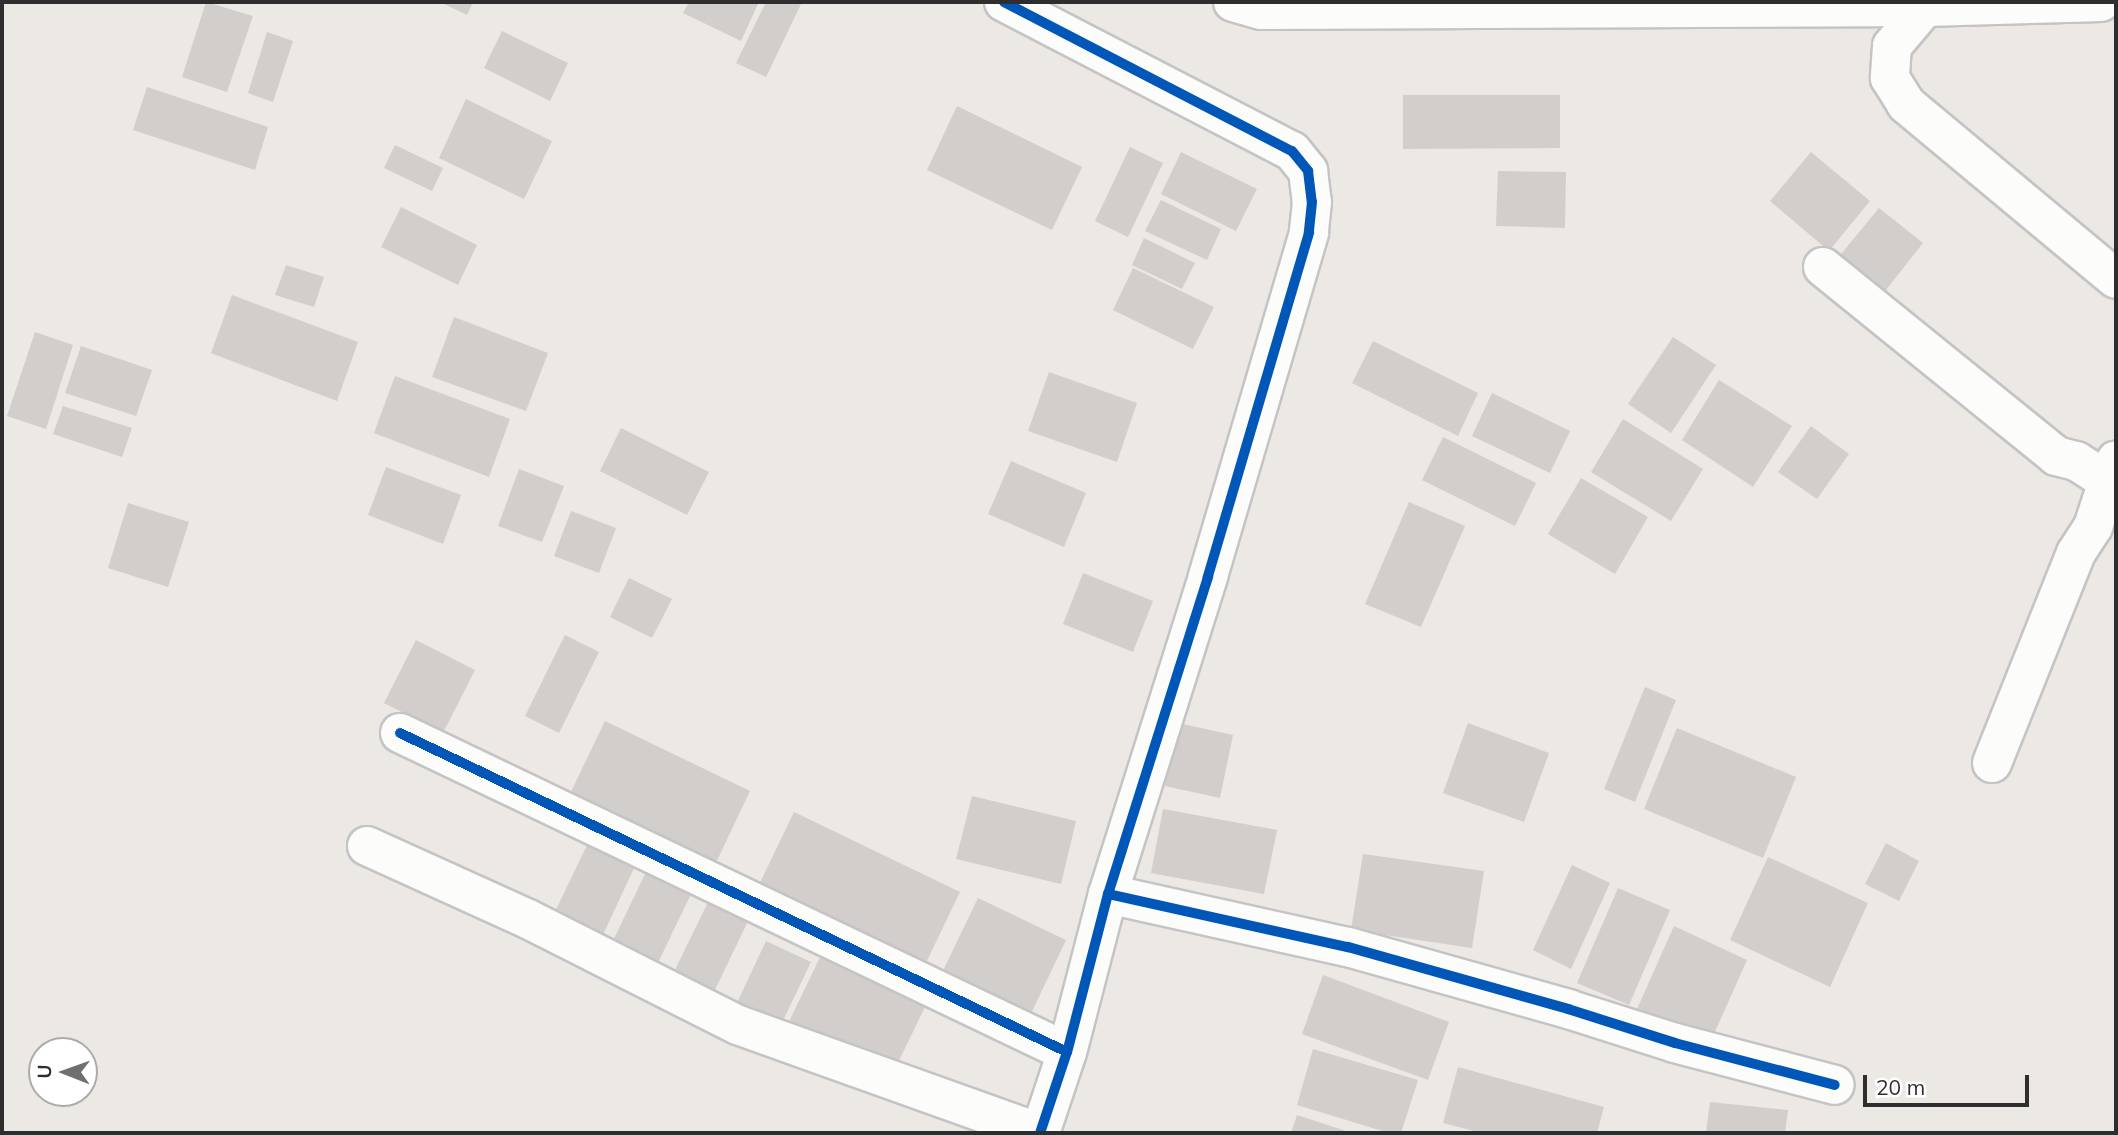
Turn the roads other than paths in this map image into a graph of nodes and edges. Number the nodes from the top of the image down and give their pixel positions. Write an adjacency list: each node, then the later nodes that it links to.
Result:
1 (1004, 2): 11 (street)
2 (1233, 2): 4 (street)
3 (2101, 2): 4 (street)
4 (1926, 7): 6 (street)
5 (1822, 267): 7 (street)
6 (2116, 279)
7 (2112, 470): 9 (street)
8 (400, 733): 12 (street)
9 (1992, 762)
10 (367, 846): 14 (street)
11 (1108, 894): 12 (street); 13 (street)
12 (1067, 1052): 14 (street)
13 (1835, 1085)
14 (1040, 1133)

